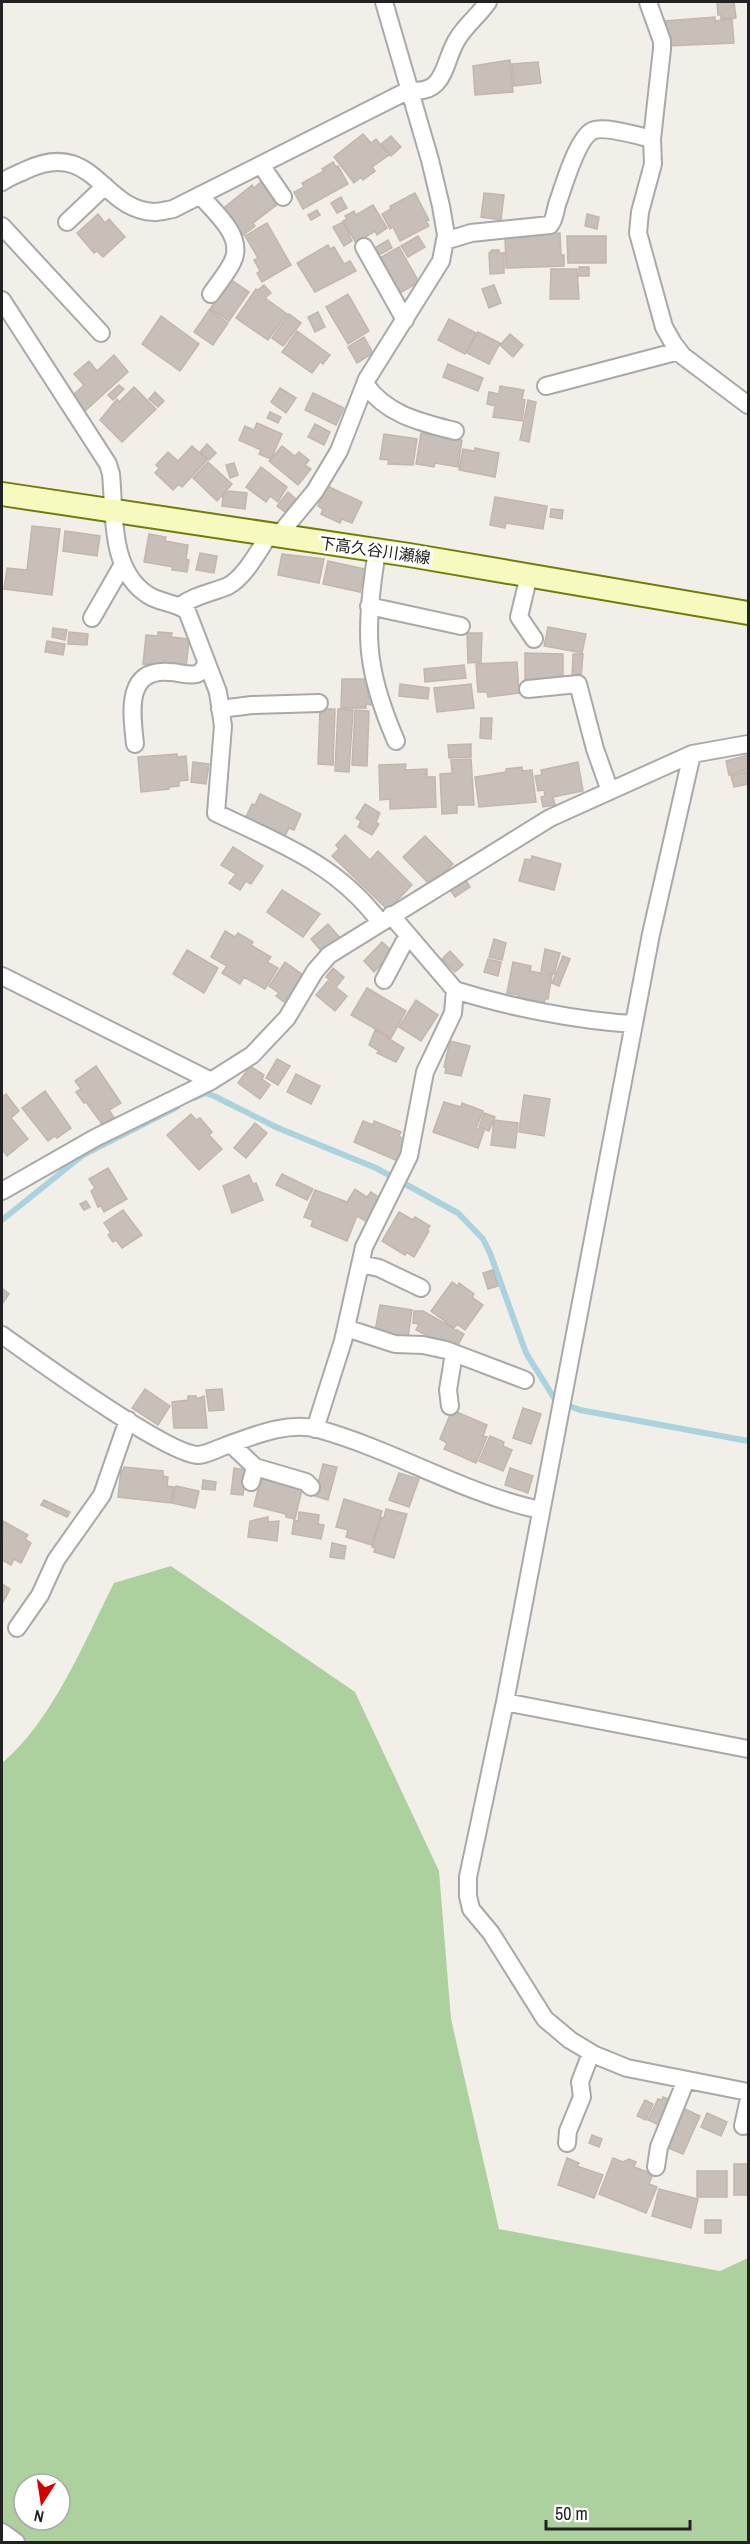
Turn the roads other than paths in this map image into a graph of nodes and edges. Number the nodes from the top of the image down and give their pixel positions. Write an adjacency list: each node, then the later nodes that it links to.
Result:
1 (384, 2): 4 (street)
2 (488, 2): 4 (street)
3 (648, 2): 5 (street)
4 (409, 90): 6 (street); 13 (street)
5 (652, 139): 13 (street); 19 (street)
6 (261, 165): 9 (street); 10 (street)
7 (2, 182): 8 (street)
8 (105, 186): 9 (street); 11 (street)
9 (201, 195): 15 (street)
10 (283, 197)
11 (67, 222)
12 (2, 225): 18 (street)
13 (445, 241): 17 (street)
14 (364, 247): 17 (street)
15 (211, 294)
16 (2, 300): 25 (street)
17 (405, 320): 20 (street)
18 (101, 333)
19 (679, 351): 21 (street); 22 (street)
20 (364, 384): 23 (street); 26 (street)
21 (546, 386)
22 (748, 405)
23 (455, 431)
24 (2, 494): 25 (main road, 下高久谷川瀬線)
25 (115, 510): 26 (main road, 下高久谷川瀬線); 28 (street)
26 (273, 536): 27 (main road, 下高久谷川瀬線); 30 (street)
27 (377, 550): 29 (main road, 下高久谷川瀬線); 31 (street)
28 (122, 566): 30 (street); 33 (street)
29 (529, 575): 32 (main road, 下高久谷川瀬線); 35 (street)
30 (180, 606): 36 (street)
31 (369, 606): 34 (street); 40 (street)
32 (748, 613)
33 (92, 618)
34 (462, 626)
35 (534, 639)
36 (206, 664): 39 (street); 41 (street)
37 (528, 689): 44 (street)
38 (319, 704): 39 (street)
39 (220, 709): 45 (street)
40 (396, 741)
41 (135, 744)
42 (748, 744): 43 (street)
43 (692, 754): 44 (street); 50 (street)
44 (610, 791): 45 (street)
45 (386, 918): 46 (street); 51 (street)
46 (408, 935): 48 (street); 49 (street)
47 (2, 976): 51 (street)
48 (384, 980)
49 (455, 990): 50 (street); 53 (street)
50 (634, 1024): 64 (street)
51 (211, 1081): 52 (street)
52 (2, 1191)
53 (361, 1264): 54 (street); 55 (street)
54 (421, 1288)
55 (346, 1328): 57 (street); 61 (street)
56 (3, 1343): 60 (street)
57 (454, 1353): 58 (street); 59 (street)
58 (525, 1380)
59 (450, 1406)
60 (128, 1420): 62 (street); 65 (street)
61 (315, 1429): 62 (street); 64 (street)
62 (231, 1444): 63 (street)
63 (311, 1487)
64 (540, 1510): 66 (street)
65 (17, 1628)
66 (505, 1702): 67 (street); 68 (street)
67 (748, 1749)
68 (591, 2053): 69 (street); 73 (street)
69 (686, 2080): 70 (street); 74 (street)
70 (748, 2092)
71 (748, 2103): 72 (street)
72 (743, 2126)
73 (567, 2143)
74 (656, 2167)
75 (2, 2532): 76 (street)
76 (16, 2542)

